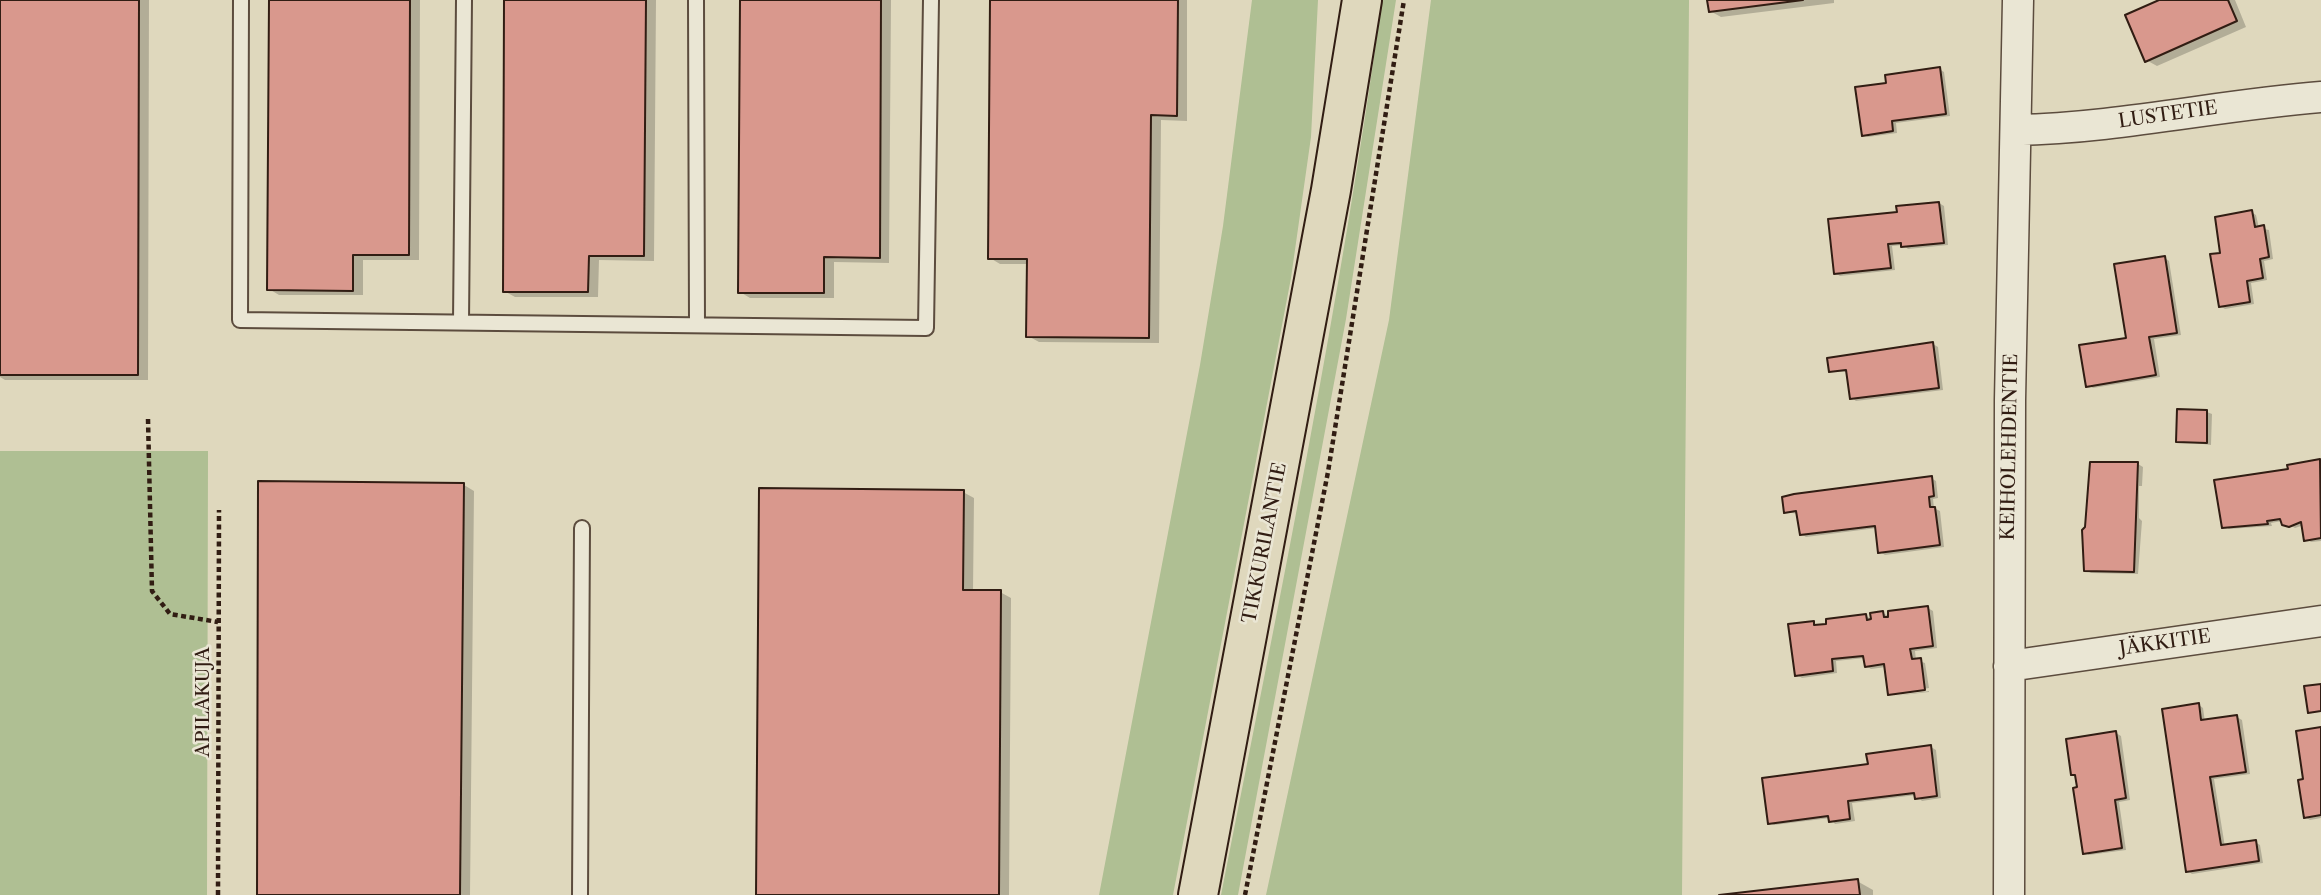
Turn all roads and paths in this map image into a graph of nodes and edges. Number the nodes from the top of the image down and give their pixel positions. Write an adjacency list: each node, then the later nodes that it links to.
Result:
1 (241, 0): 12 (lane)
2 (464, 0): 12 (lane)
3 (695, 0): 13 (lane)
4 (931, 0): 13 (lane)
5 (1334, 0): 11 (main road, TIKKURILANTIE)
6 (1362, 0): 11 (main road, TIKKURILANTIE)
7 (1404, 0): 23 (path)
8 (2018, 0): 10 (street, KEIHOLEHDENTIE)
9 (2321, 97): 10 (street, LUSTETIE)
10 (2016, 130): 19 (street, KEIHOLEHDENTIE)
11 (1331, 190): 22 (main road, TIKKURILANTIE)
12 (461, 322): 13 (lane)
13 (697, 324)
14 (148, 419): 18 (path)
15 (219, 510): 18 (path, APILAKUJA)
16 (582, 528): 21 (lane)
17 (2321, 621): 19 (street, JÄKKITIE)
18 (218, 622): 20 (path, APILAKUJA)
19 (2009, 666): 24 (street, KEIHOLEHDENTIE)
20 (218, 895)
21 (580, 895)
22 (1198, 895)
23 (1245, 895)
24 (2008, 895)

